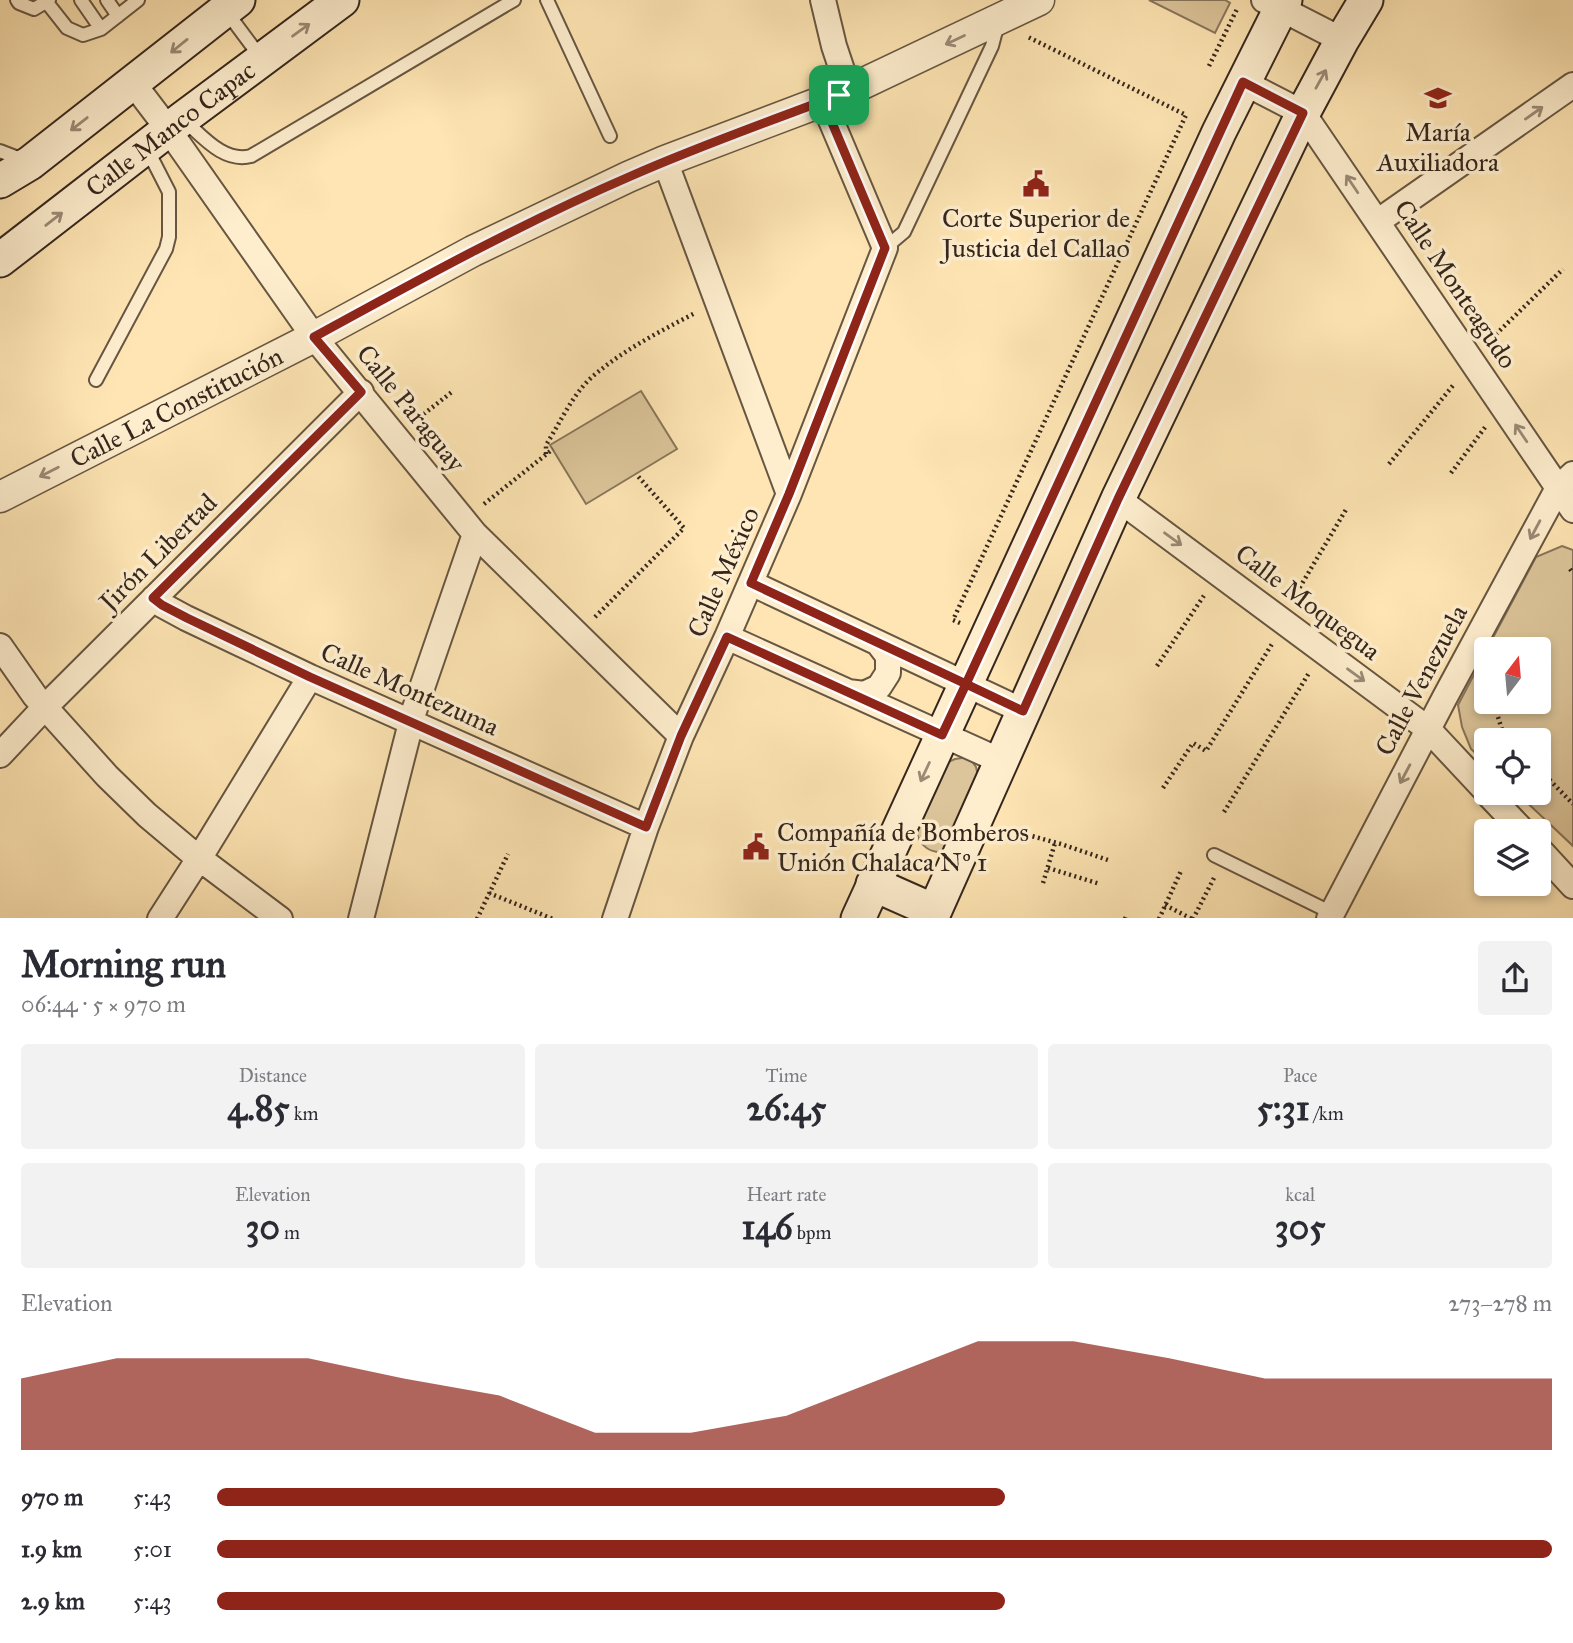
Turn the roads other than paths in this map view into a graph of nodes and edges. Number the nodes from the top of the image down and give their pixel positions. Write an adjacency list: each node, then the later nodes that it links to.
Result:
1 (17, 0): 11 (lane)
2 (80, 0): 16 (lane)
3 (107, 0): 14 (lane)
4 (137, 0): 14 (lane)
5 (342, 0): 18 (main road, Calle Manco Capac, one-way to 5)
6 (514, 0): 24 (lane)
7 (547, 0): 25 (lane)
8 (822, 0): 22 (street)
9 (1038, 0): 15 (street, Calle La Constitución)
10 (1366, 0): 17 (main road)
11 (47, 1): 16 (lane)
12 (227, 3): 18 (lane); 20 (main road, one-way to 20)
13 (1267, 3): 17 (street); 19 (main road)
14 (118, 16): 16 (lane)
15 (1009, 26): 22 (street, Calle La Constitución, one-way to 22); 30 (lane)
16 (101, 29)
17 (1342, 40): 23 (main road, one-way to 17)
18 (261, 58): 24 (main road, Calle Manco Capac)
19 (1243, 82): 23 (street, Calle Monteagudo); 47 (main road)
20 (133, 83): 24 (street, Calle Paraguay); 26 (main road, one-way to 26)
21 (1573, 85): 29 (street, one-way to 21)
22 (839, 95): 27 (street, Calle La Constitución); 30 (street)
23 (1303, 113): 29 (street, Calle Monteagudo, one-way to 23); 38 (main road)
24 (165, 132): 31 (main road, Calle Manco Capac, one-way to 24); 32 (street, Calle Paraguay); 33 (lane)
25 (610, 136)
26 (15, 157): 28 (main road)
27 (665, 161): 32 (street, Calle La Constitución); 36 (street)
28 (0, 181)
29 (1377, 222): 35 (street, Calle Monteagudo, one-way to 29)
30 (885, 248): 36 (street, Calle México)
31 (0, 260)
32 (314, 337): 34 (street, Calle Paraguay); 37 (street, Calle La Constitución, one-way to 37)
33 (96, 380)
34 (361, 392): 40 (street, Calle Paraguay); 42 (street, Jirón Libertad)
35 (1565, 481): 39 (street, Calle Monteagudo); 52 (street, Calle Venezuela, one-way to 52)
36 (789, 494): 41 (street, Calle México)
37 (0, 496)
38 (1118, 499): 50 (main road); 52 (street, Calle Moquegua, one-way to 52)
39 (1573, 510)
40 (475, 522): 51 (street); 54 (street, Calle Paraguay)
41 (751, 583): 43 (street, Calle México); 44 (street)
42 (153, 598): 46 (street, Calle Montezuma); 49 (street, Jirón Libertad)
43 (727, 637): 48 (street); 54 (street, Calle México)
44 (878, 643): 47 (street); 48 (street)
45 (0, 646): 49 (street)
46 (310, 677): 51 (street, Calle Montezuma); 62 (street)
47 (966, 684): 50 (street); 53 (main road)
48 (847, 692): 53 (street)
49 (45, 707): 55 (street, Jirón Libertad); 62 (street)
50 (1023, 711): 56 (main road)
51 (411, 721): 60 (street, Calle Montezuma); 70 (street)
52 (1428, 729): 57 (street, Calle Moquegua); 67 (street, Calle Venezuela, one-way to 67)
53 (942, 735): 56 (street); 64 (main road, one-way to 64)
54 (681, 736): 60 (street, Calle México)
55 (0, 755)
56 (1001, 761): 66 (main road)
57 (1474, 778)
58 (1499, 805): 59 (street, Calle Moquegua)
59 (1512, 819)
60 (646, 827): 71 (street, Calle México)
61 (1218, 857): 67 (lane)
62 (199, 858): 68 (street); 69 (street)
63 (1551, 862): 65 (street)
64 (873, 884): 66 (main road); 72 (main road)
65 (1573, 886)
66 (933, 915)
67 (1331, 916)
68 (161, 918)
69 (279, 918)
70 (361, 918)
71 (615, 918)
72 (858, 918)

